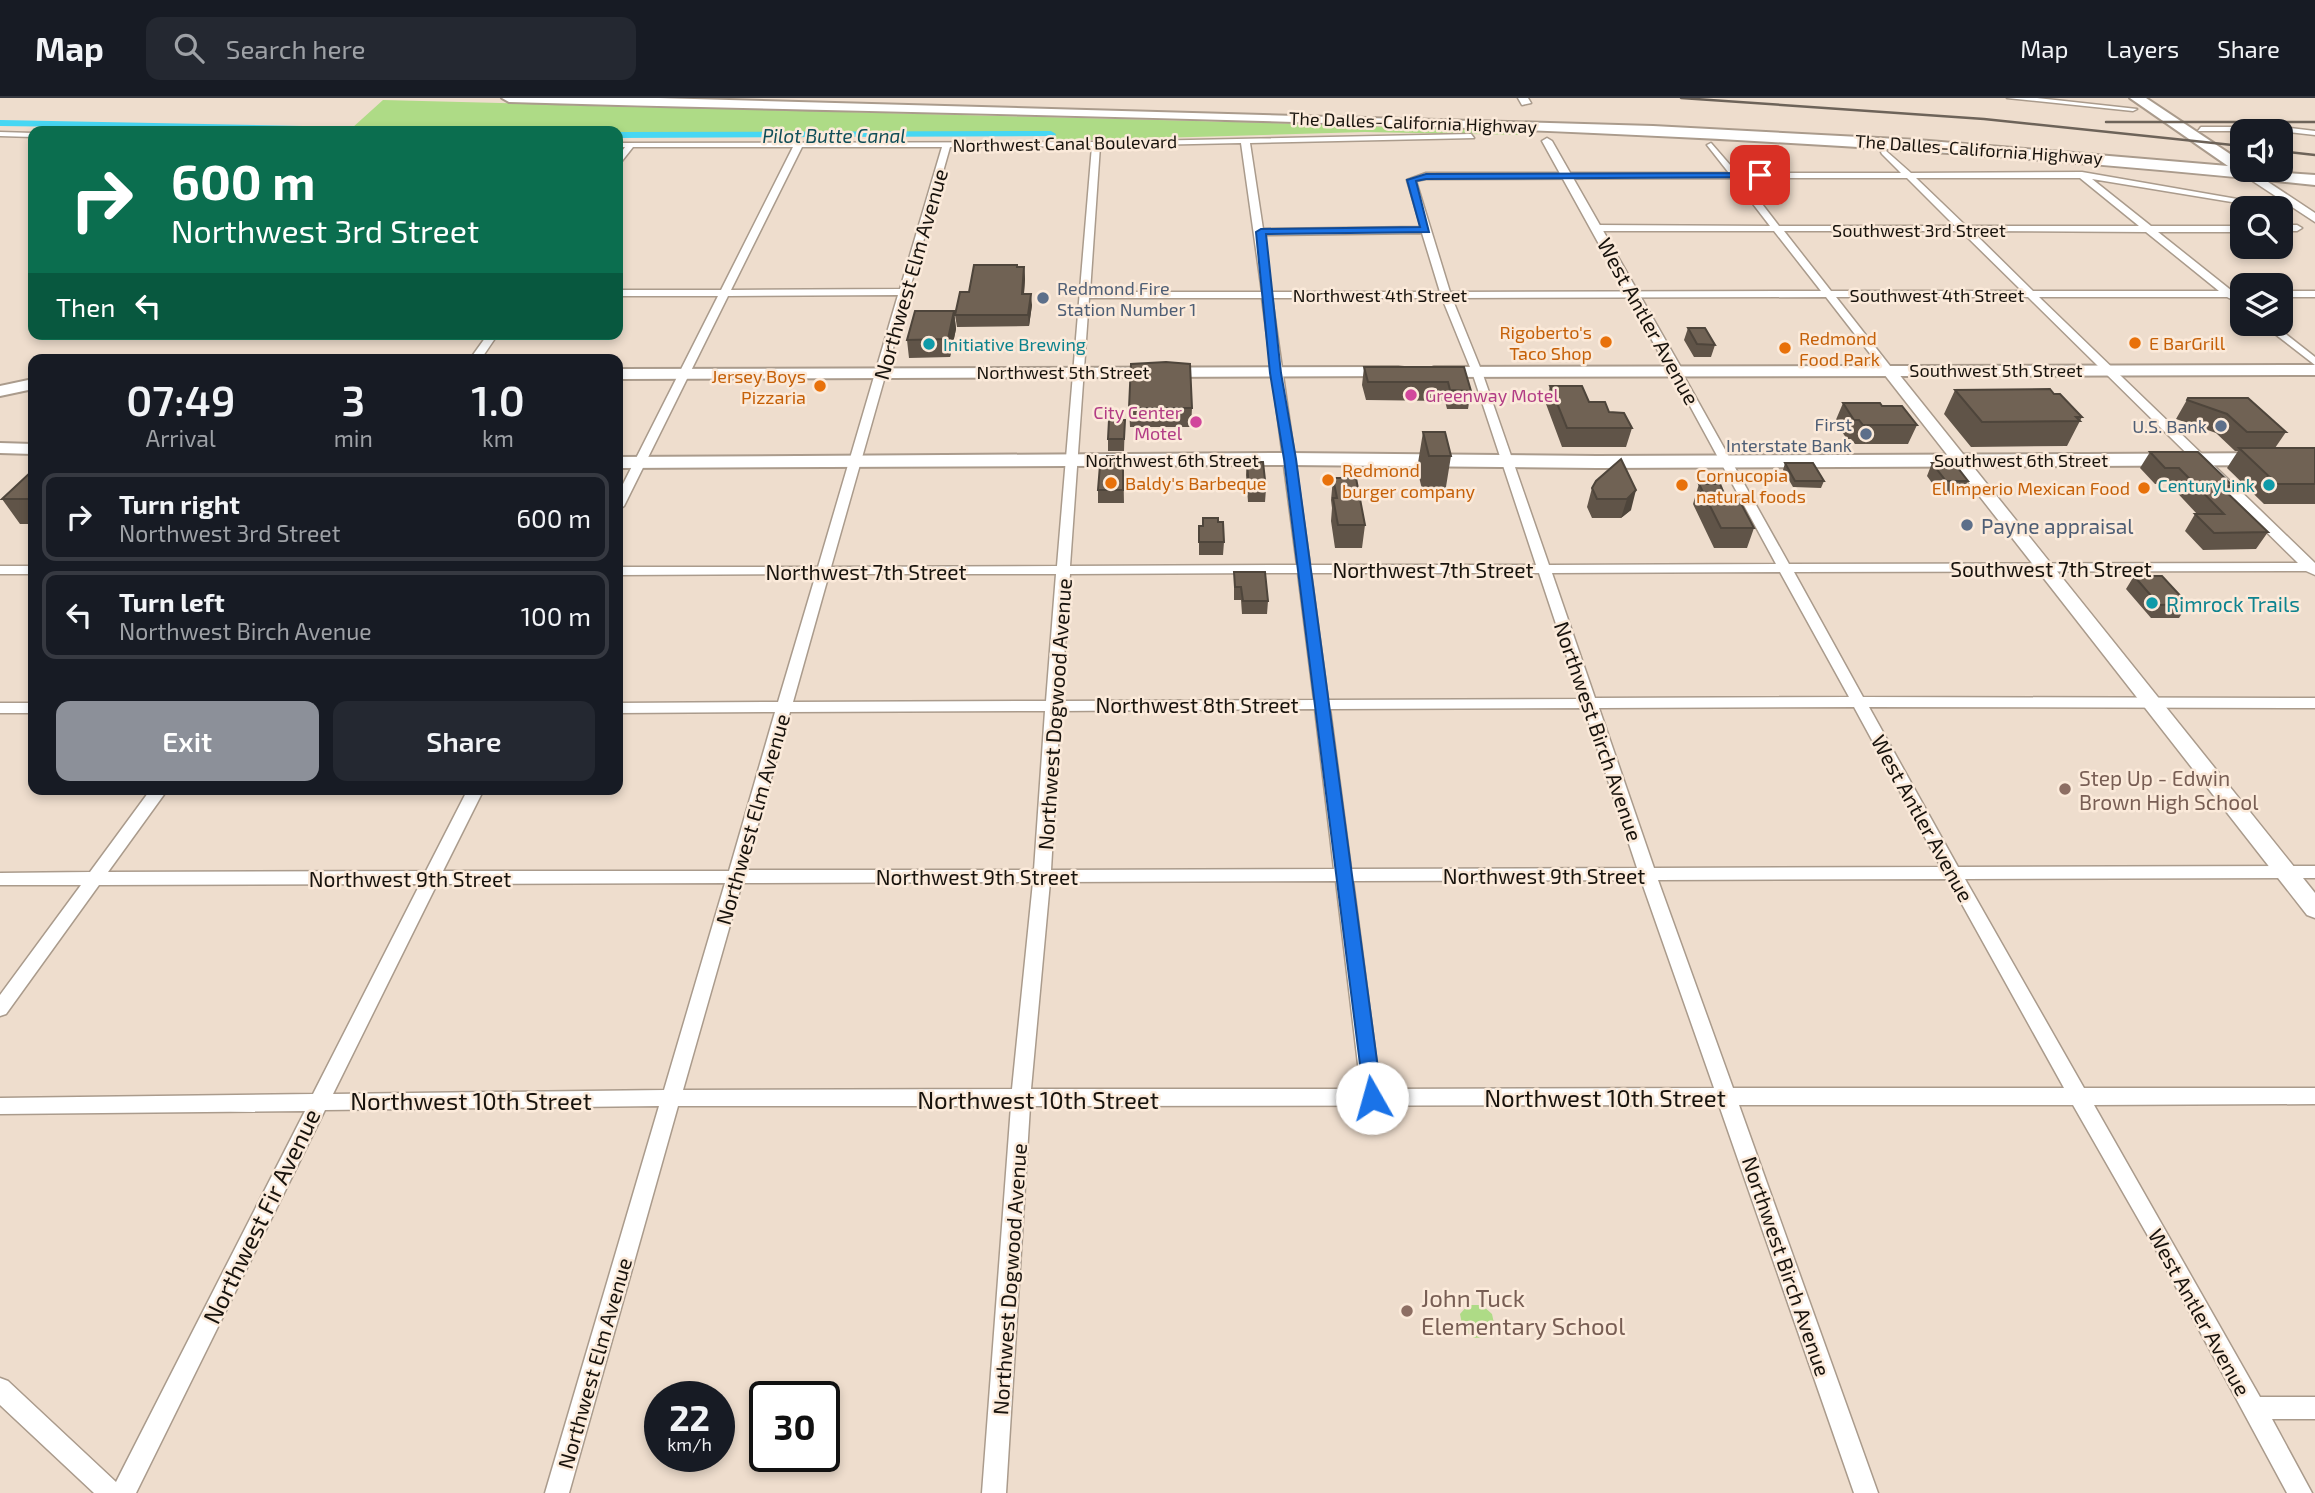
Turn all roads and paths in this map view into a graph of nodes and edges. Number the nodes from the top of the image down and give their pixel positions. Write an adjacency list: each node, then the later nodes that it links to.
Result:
1 (509, 98): 6 (highway, The Dalles-California Highway)
2 (720, 98): 6 (highway, The Dalles-California Highway)
3 (2011, 98): 5 (street)
4 (1524, 100): 6 (highway); 7 (highway)
5 (2135, 104): 12 (highway)
6 (1505, 121): 7 (highway, The Dalles-California Highway); 14 (highway)
7 (1569, 123): 14 (highway); 23 (highway, The Dalles-California Highway); 26 (highway, The Dalles-California Highway)
8 (2315, 133): 12 (street)
9 (0, 134): 10 (street)
10 (28, 135)
11 (1471, 136): 13 (street, Northwest Canal Boulevard)
12 (2202, 138): 23 (highway); 24 (highway)
13 (1245, 140): 16 (street, Northwest Canal Boulevard); 47 (street)
14 (1547, 141): 31 (street, West Antler Avenue)
15 (947, 144): 16 (street, Northwest Canal Boulevard); 20 (street, Northwest Canal Boulevard); 50 (street, Northwest Elm Avenue)
16 (1096, 144): 56 (street, Northwest Dogwood Avenue)
17 (623, 145): 18 (street, Northwest Canal Boulevard)
18 (631, 145): 20 (street, Northwest Canal Boulevard); 22 (street)
19 (1711, 145): 32 (street)
20 (798, 146): 49 (street)
21 (1885, 152): 29 (street)
22 (623, 156)
23 (2157, 156): 25 (highway, The Dalles-California Highway)
24 (2230, 160)
25 (2230, 166)
26 (2230, 167)
27 (2293, 170): 28 (highway)
28 (2315, 173)
29 (1907, 174): 30 (street); 32 (street); 45 (street)
30 (2082, 175): 37 (street); 46 (street)
31 (1566, 176): 32 (street); 39 (street, West Antler Avenue); 43 (street, Northwest Birch Avenue)
32 (1736, 176): 44 (street)
33 (2293, 176): 34 (highway, The Dalles-California Highway)
34 (2315, 180): 36 (highway)
35 (2261, 182): 36 (street)
36 (2276, 192): 38 (street)
37 (2230, 199)
38 (2315, 218)
39 (1597, 228): 44 (street, Southwest 3rd Street); 52 (street, West Antler Avenue)
40 (2293, 228): 41 (street)
41 (2297, 228)
42 (2230, 229): 46 (street, Southwest 3rd Street)
43 (1426, 230): 47 (street); 58 (street, Northwest Birch Avenue)
44 (1779, 230): 45 (street, Southwest 3rd Street); 59 (street)
45 (1964, 230): 46 (street, Southwest 3rd Street); 60 (street)
46 (2151, 230): 48 (street)
47 (1261, 232): 57 (street)
48 (2230, 289)
49 (725, 292): 50 (street); 51 (street); 72 (street)
50 (905, 292): 66 (street, Northwest Elm Avenue)
51 (623, 293)
52 (1632, 293): 58 (street, Northwest 4th Street); 59 (street, Southwest 4th Street); 69 (street, West Antler Avenue)
53 (2230, 294): 60 (street, Southwest 4th Street)
54 (2293, 294): 55 (street)
55 (2315, 294)
56 (1086, 295): 57 (street, Northwest 4th Street); 67 (street, Northwest Dogwood Avenue)
57 (1267, 295): 58 (street, Northwest 4th Street); 70 (street)
58 (1446, 295): 68 (street, Northwest Birch Avenue)
59 (1830, 295): 60 (street, Southwest 4th Street); 63 (street)
60 (2031, 295): 64 (street)
61 (2282, 336): 62 (street)
62 (2315, 362)
63 (1889, 370): 64 (main road, Southwest 5th Street); 69 (main road, Southwest 5th Street); 84 (street)
64 (2108, 370): 65 (main road, Southwest 5th Street); 79 (street)
65 (2315, 370)
66 (881, 372): 67 (main road, Northwest 5th Street); 72 (main road, Northwest 5th Street); 81 (street, Northwest Elm Avenue)
67 (1080, 372): 70 (main road, Northwest 5th Street); 82 (street, Northwest Dogwood Avenue)
68 (1477, 372): 69 (main road, Northwest 5th Street); 70 (main road, Northwest 5th Street); 78 (street, Northwest Birch Avenue)
69 (1676, 372): 83 (street, West Antler Avenue)
70 (1276, 373): 77 (street)
71 (623, 374): 72 (main road, Northwest 5th Street)
72 (684, 374): 86 (street)
73 (28, 385): 74 (main road)
74 (0, 391)
75 (0, 448): 76 (main road)
76 (28, 449)
77 (1290, 459): 78 (main road, Northwest 6th Street); 82 (main road, Northwest 6th Street); 90 (street)
78 (1507, 459): 83 (main road, Northwest 6th Street); 91 (street, Northwest Birch Avenue)
79 (2200, 459): 80 (main road, Southwest 6th Street); 84 (main road, Southwest 6th Street); 92 (street)
80 (2315, 459)
81 (856, 461): 82 (main road, Northwest 6th Street); 86 (main road, Northwest 6th Street); 97 (street, Northwest Elm Avenue)
82 (1073, 461): 95 (street, Northwest Dogwood Avenue)
83 (1726, 461): 84 (main road, Southwest 6th Street); 88 (street, West Antler Avenue)
84 (1960, 461): 89 (street)
85 (623, 463): 86 (main road, Northwest 6th Street)
86 (640, 463): 87 (street)
87 (623, 496)
88 (1786, 568): 89 (street, Southwest 7th Street); 91 (street, Northwest 7th Street); 98 (street, West Antler Avenue)
89 (2047, 568): 92 (street, Southwest 7th Street); 100 (street)
90 (1304, 569): 91 (street, Northwest 7th Street); 95 (street, Northwest 7th Street); 103 (street)
91 (1544, 569): 99 (street, Northwest Birch Avenue)
92 (2313, 569)
93 (0, 570): 94 (street)
94 (28, 570)
95 (1065, 570): 97 (street, Northwest 7th Street); 102 (street, Northwest Dogwood Avenue)
96 (623, 571): 97 (street, Northwest 7th Street)
97 (824, 571): 107 (street, Northwest Elm Avenue)
98 (1859, 702): 99 (street, Northwest 8th Street); 100 (street, Northwest 8th Street); 112 (street, West Antler Avenue)
99 (1590, 703): 103 (street, Northwest 8th Street); 115 (street, Northwest Birch Avenue)
100 (2152, 703): 101 (street, Northwest 8th Street); 110 (street)
101 (2315, 703)
102 (1053, 704): 103 (street, Northwest 8th Street); 107 (street, Northwest 8th Street); 113 (street, Northwest Dogwood Avenue)
103 (1322, 704): 114 (street)
104 (0, 708): 105 (street)
105 (28, 708)
106 (623, 708): 107 (street, Northwest 8th Street)
107 (784, 708): 116 (street, Northwest Elm Avenue)
108 (156, 795): 119 (street)
109 (473, 795): 117 (street, Northwest Fir Avenue)
110 (2286, 872): 111 (street, Northwest 9th Street); 112 (street, Northwest 9th Street); 120 (street)
111 (2315, 872)
112 (1953, 873): 115 (street, Northwest 9th Street); 122 (street, West Antler Avenue)
113 (1042, 876): 114 (street, Northwest 9th Street); 116 (street, Northwest 9th Street); 126 (street, Northwest Dogwood Avenue)
114 (1343, 876): 115 (street, Northwest 9th Street); 127 (street)
115 (1648, 876): 124 (street, Northwest Birch Avenue)
116 (735, 877): 117 (street, Northwest 9th Street); 125 (street, Northwest Elm Avenue)
117 (432, 878): 119 (street, Northwest 9th Street); 128 (street, Northwest Fir Avenue)
118 (0, 879): 119 (street, Northwest 9th Street)
119 (94, 879): 121 (street)
120 (2315, 909)
121 (0, 1009)
122 (2077, 1096): 123 (street, Northwest 10th Street); 124 (street, Northwest 10th Street); 131 (street, West Antler Avenue)
123 (2315, 1096)
124 (1728, 1097): 127 (street, Northwest 10th Street); 137 (street, Northwest Birch Avenue)
125 (671, 1098): 126 (street, Northwest 10th Street); 128 (street, Northwest 10th Street); 135 (street, Northwest Elm Avenue)
126 (1021, 1098): 127 (street, Northwest 10th Street); 136 (street, Northwest Dogwood Avenue)
127 (1372, 1098)
128 (319, 1101): 129 (street, Northwest 10th Street); 134 (street, Northwest Fir Avenue)
129 (0, 1106)
130 (0, 1389): 133 (street)
131 (2253, 1408): 132 (street); 138 (street, West Antler Avenue)
132 (2315, 1408)
133 (111, 1493)
134 (123, 1493)
135 (556, 1493)
136 (994, 1493)
137 (1866, 1493)
138 (2301, 1493)

